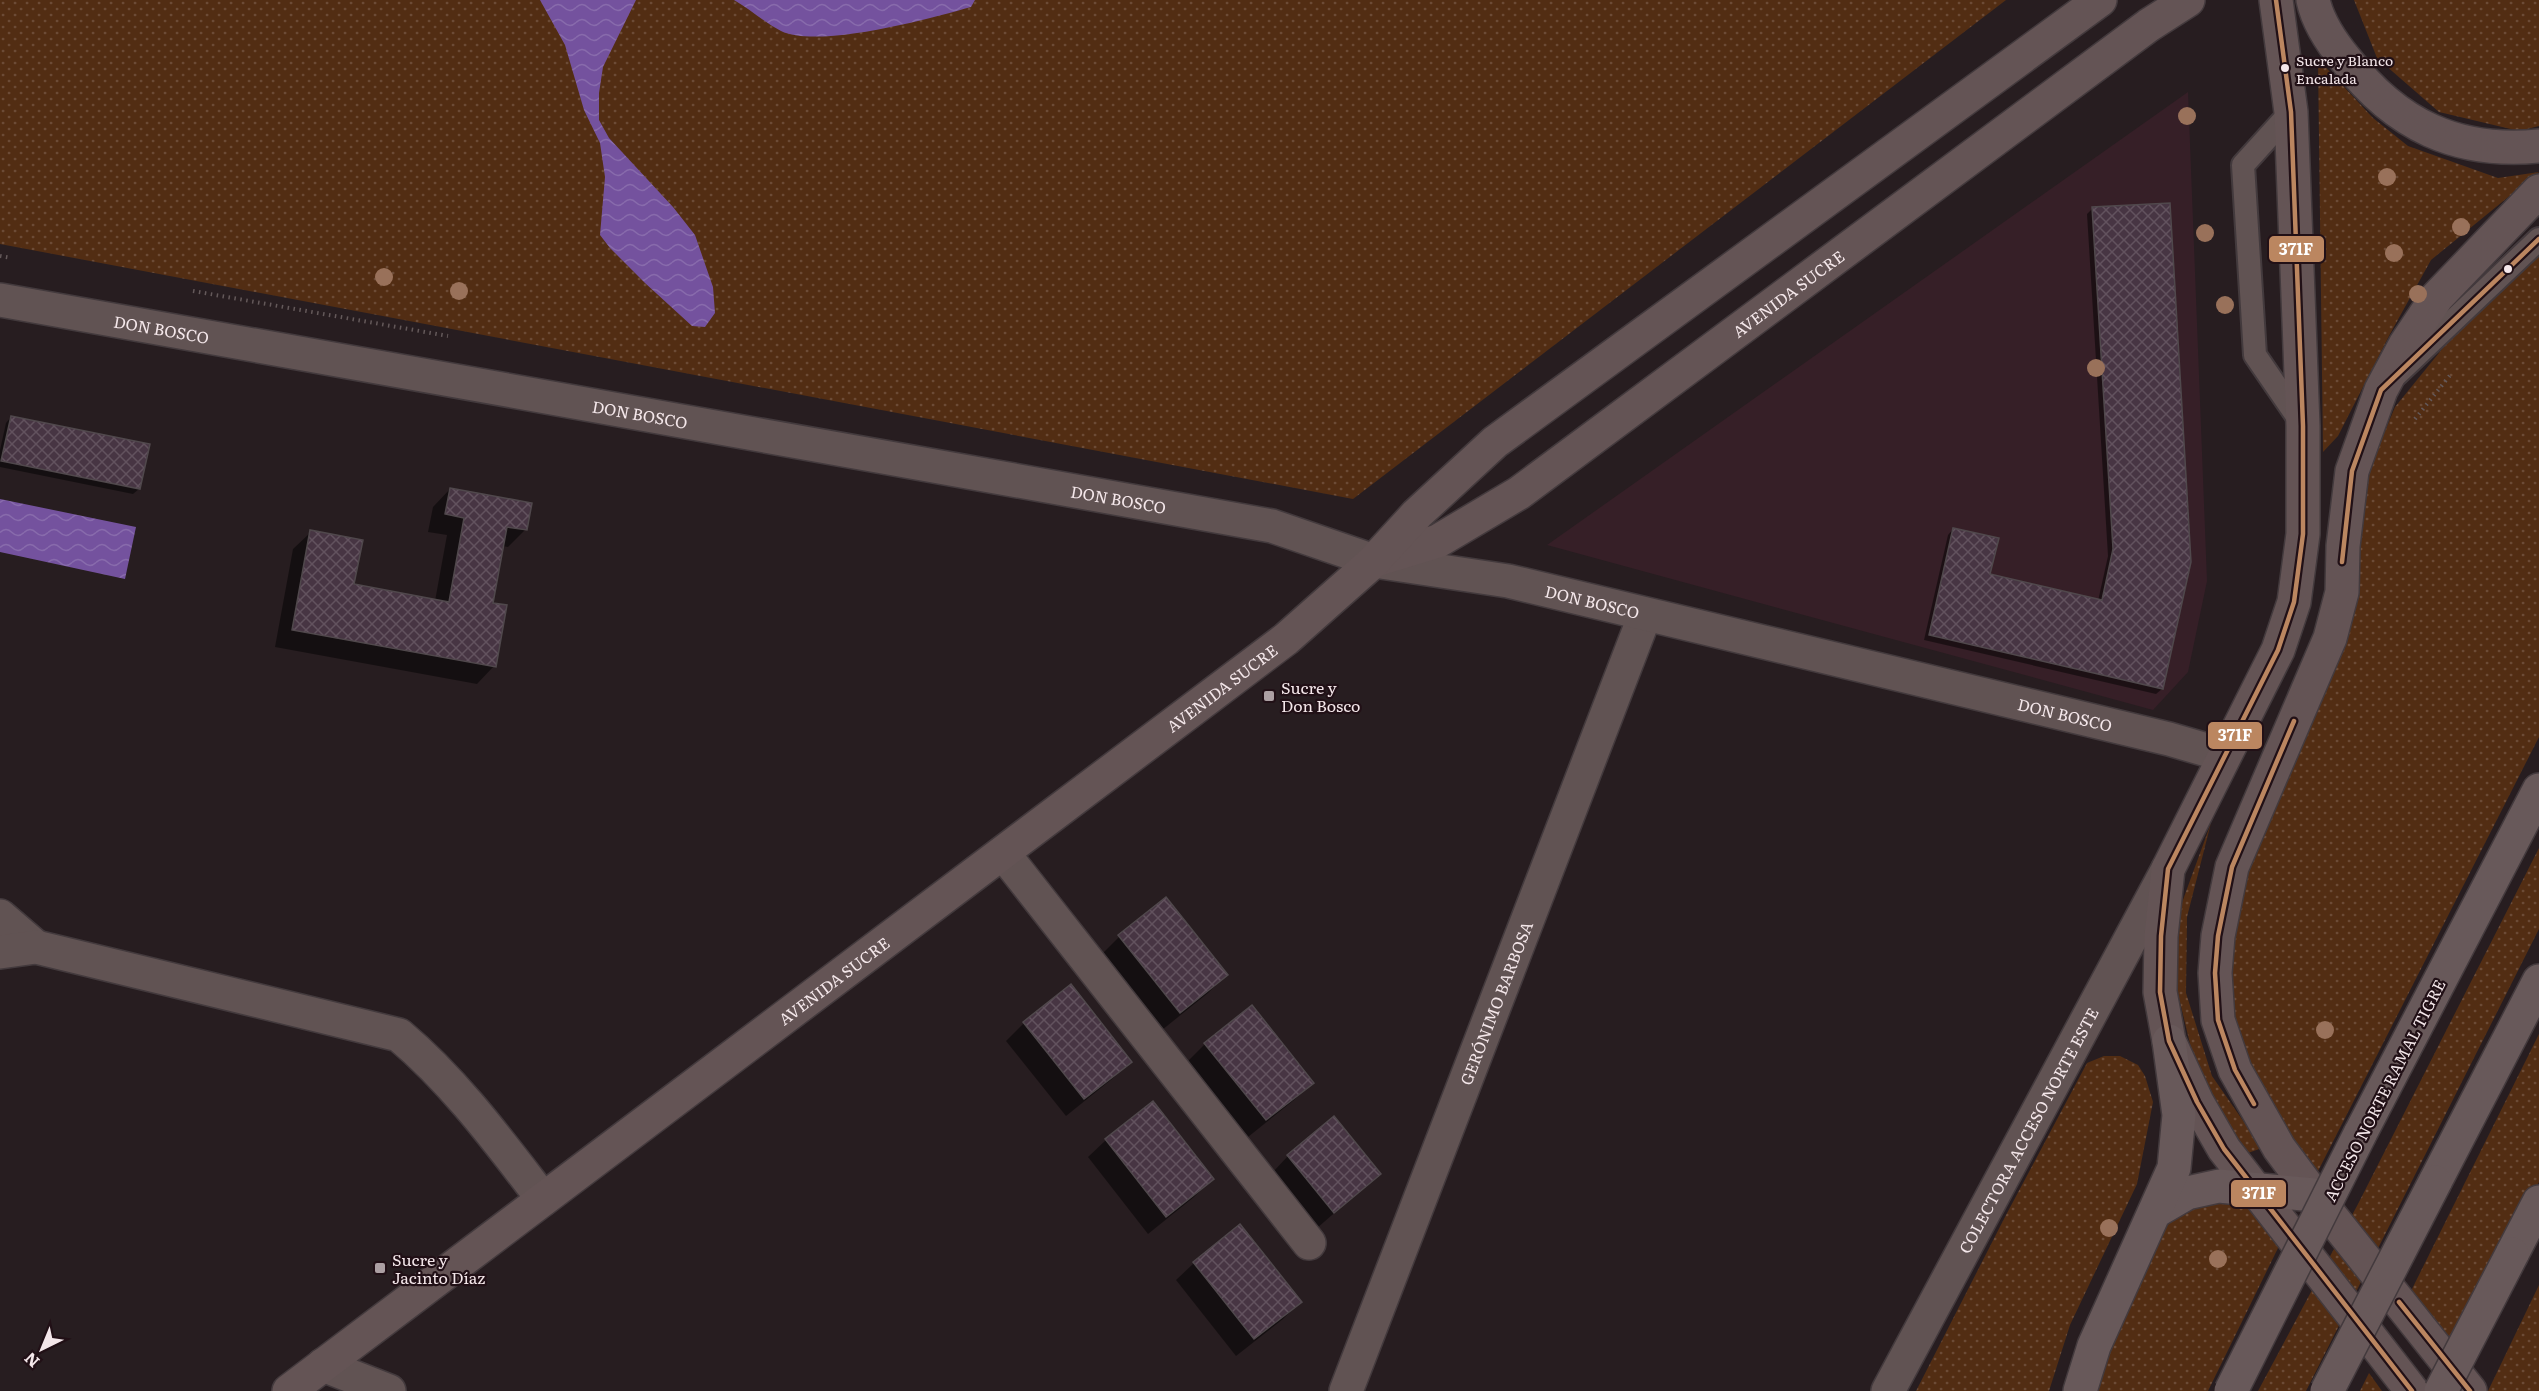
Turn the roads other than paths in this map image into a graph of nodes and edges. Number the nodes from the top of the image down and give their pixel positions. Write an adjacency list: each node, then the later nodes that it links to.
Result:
1 (2100, 0): 11 (main road, AVENIDA SUCRE)
2 (2188, 0): 11 (main road, AVENIDA SUCRE)
3 (2298, 4): 4 (main road); 5 (main road)
4 (2291, 112): 10 (main road); 10 (lane)
5 (2539, 146)
6 (2539, 191): 9 (main road)
7 (2539, 239): 9 (lane)
8 (0, 300): 11 (street, DON BOSCO)
9 (2381, 390): 23 (main road)
10 (2303, 426): 13 (main road)
11 (1374, 561): 12 (street, DON BOSCO); 15 (main road, AVENIDA SUCRE)
12 (1645, 615): 13 (street, DON BOSCO); 31 (street, GERÓNIMO BARBOSA)
13 (2224, 755): 16 (main road)
14 (2539, 790): 34 (highway, ACCESO NORTE RAMAL TIGRE, bridge)
15 (1004, 853): 24 (main road, AVENIDA SUCRE); 27 (street)
16 (2168, 869): 21 (main road); 32 (street, COLECTORA ACCESO NORTE ESTE)
17 (0, 916): 18 (street)
18 (36, 947): 19 (street); 24 (street)
19 (0, 952)
20 (2539, 981): 35 (highway, bridge)
21 (2169, 1041): 22 (main road); 26 (highway)
22 (2255, 1189): 23 (highway); 26 (highway); 36 (main road)
23 (2314, 1195): 38 (main road)
24 (543, 1199): 28 (main road, AVENIDA SUCRE)
25 (2539, 1202): 37 (highway, bridge)
26 (2156, 1211): 33 (highway)
27 (1309, 1243)
28 (323, 1365): 29 (main road, AVENIDA SUCRE); 30 (street)
29 (289, 1391)
30 (389, 1391)
31 (1346, 1391)
32 (1888, 1391)
33 (2080, 1391)
34 (2231, 1391)
35 (2327, 1391)
36 (2412, 1391)
37 (2441, 1391)
38 (2470, 1391)

